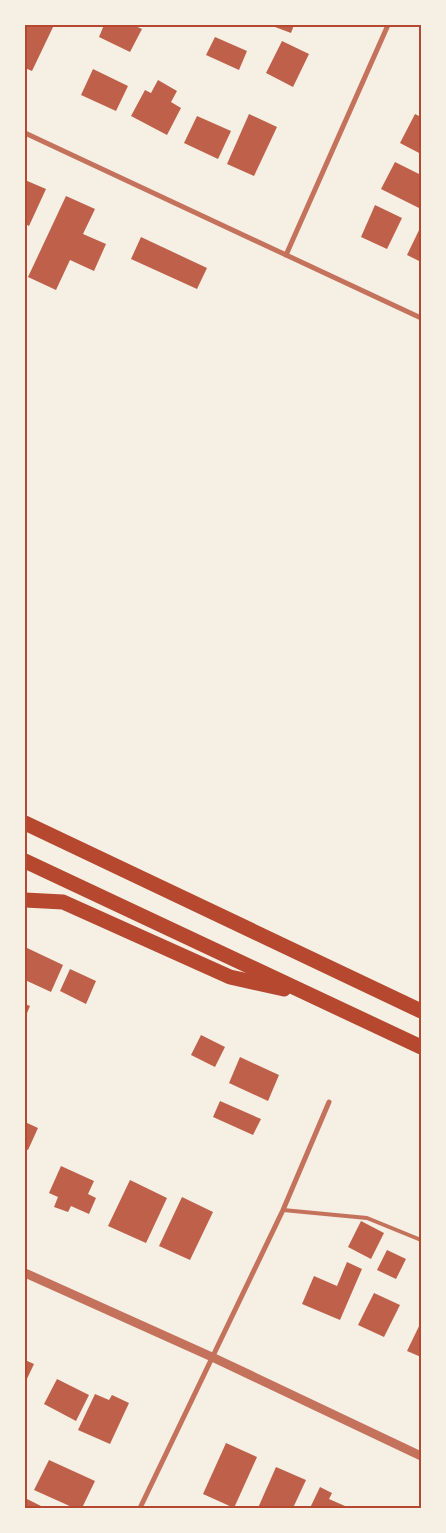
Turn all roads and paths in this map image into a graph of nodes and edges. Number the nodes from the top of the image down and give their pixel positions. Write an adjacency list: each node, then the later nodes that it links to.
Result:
1 (388, 25): 3 (street)
2 (25, 133): 3 (street)
3 (286, 255): 4 (street)
4 (421, 318)
5 (25, 823): 9 (highway)
6 (25, 861): 8 (highway)
7 (25, 900): 8 (highway)
8 (311, 994): 10 (highway)
9 (421, 1012)
10 (421, 1047)
11 (329, 1102): 12 (street)
12 (284, 1210): 13 (lane); 15 (street)
13 (421, 1240)
14 (25, 1272): 15 (street)
15 (212, 1357): 16 (street); 17 (street)
16 (421, 1456)
17 (140, 1508)

